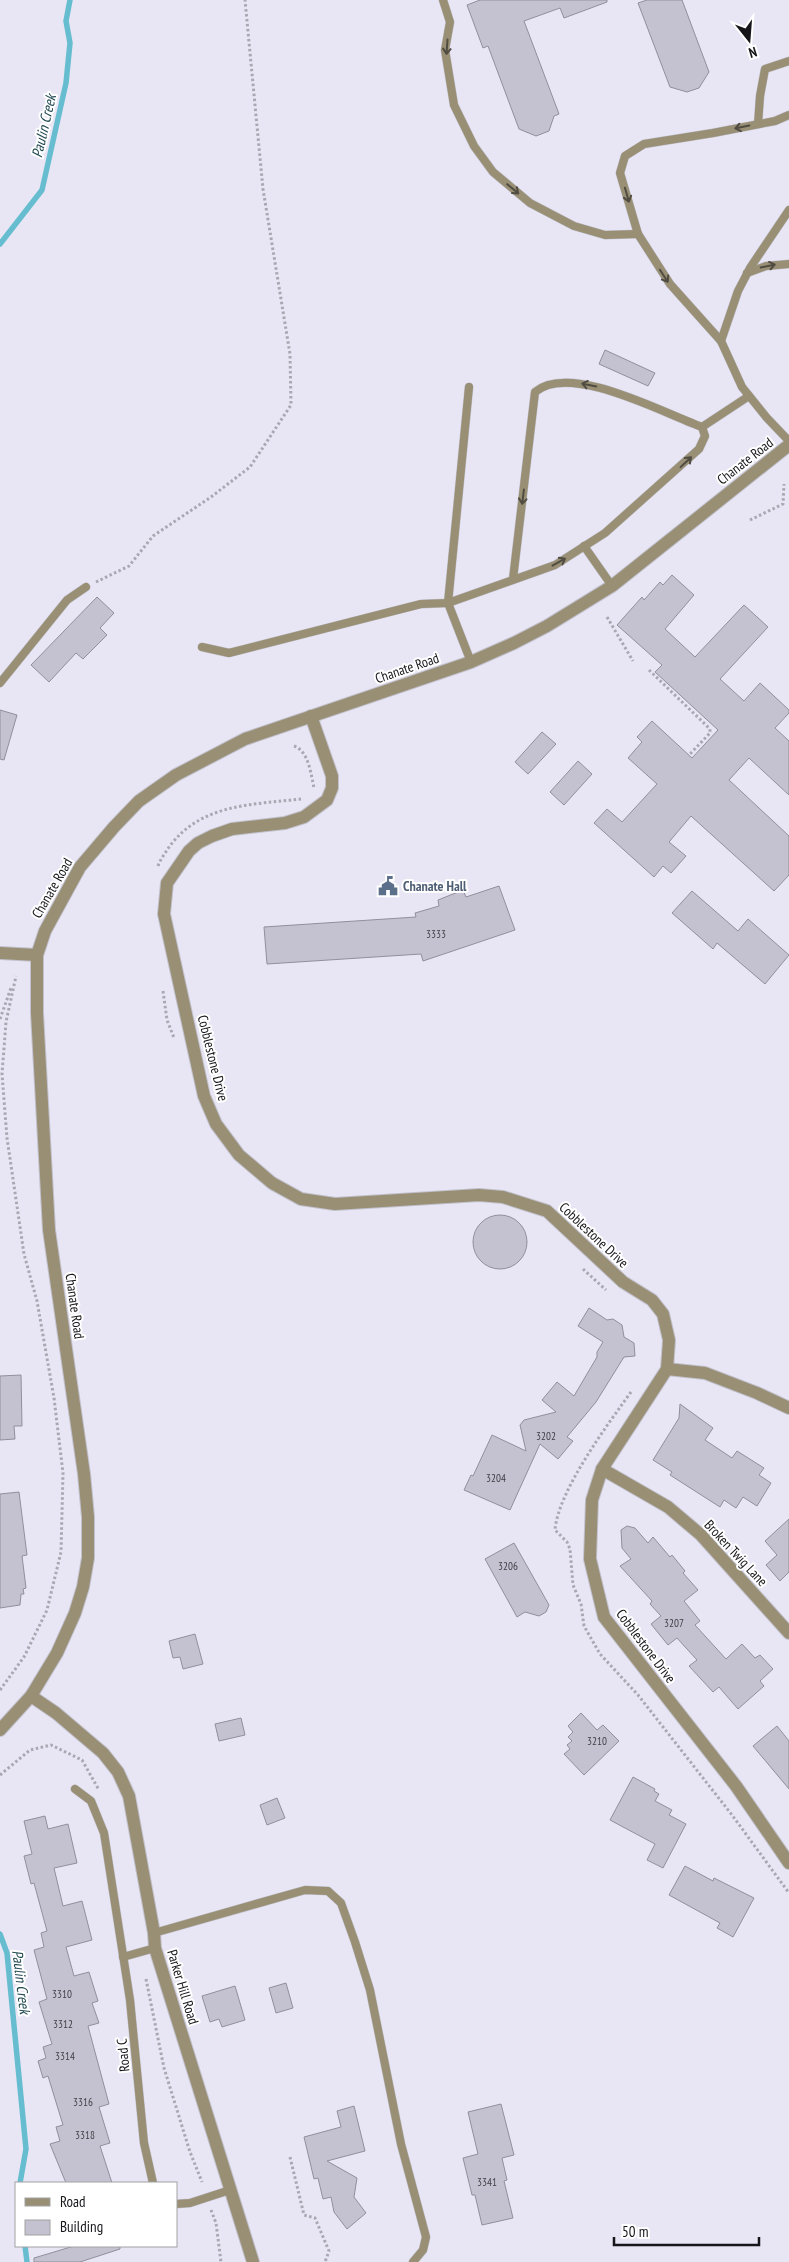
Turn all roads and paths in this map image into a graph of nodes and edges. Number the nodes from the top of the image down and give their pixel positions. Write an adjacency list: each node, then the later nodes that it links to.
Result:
1 (245, 0): 21 (path)
2 (444, 0): 7 (lane, one-way to 7)
3 (789, 62): 5 (lane)
4 (789, 115): 5 (lane)
5 (758, 124): 7 (lane, one-way to 7)
6 (789, 210): 9 (lane)
7 (638, 234): 10 (lane, one-way to 10)
8 (789, 264): 9 (lane, one-way to 8)
9 (747, 273): 10 (lane)
10 (721, 341): 12 (lane)
11 (469, 388): 22 (lane)
12 (749, 396): 13 (lane); 14 (lane)
13 (702, 427): 18 (lane, one-way to 13); 19 (lane, one-way to 19)
14 (789, 441)
15 (789, 446): 20 (street, Chanate Road)
16 (784, 484): 17 (path)
17 (750, 520)
18 (584, 546): 19 (lane, one-way to 18); 20 (lane)
19 (513, 579): 22 (lane)
20 (612, 586): 26 (street, Chanate Road)
21 (86, 587): 28 (lane)
22 (448, 603): 24 (lane); 26 (lane)
23 (608, 617): 25 (path)
24 (202, 647)
25 (633, 661)
26 (470, 662): 29 (street, Chanate Road)
27 (649, 670): 31 (path)
28 (0, 683)
29 (311, 716): 36 (street, Chanate Road); 42 (street, Cobblestone Drive)
30 (294, 746): 32 (path)
31 (690, 754)
32 (311, 796)
33 (306, 797): 34 (path)
34 (156, 872)
35 (0, 953): 36 (street)
36 (37, 955): 48 (street, Chanate Road)
37 (162, 981): 39 (path)
38 (0, 1019): 47 (path)
39 (178, 1045)
40 (581, 1266): 41 (path)
41 (608, 1292)
42 (667, 1369): 44 (street); 45 (street, Cobblestone Drive)
43 (635, 1387): 52 (path)
44 (789, 1408)
45 (602, 1469): 46 (street, Broken Twig Lane); 51 (street, Cobblestone Drive)
46 (789, 1634)
47 (0, 1690)
48 (31, 1696): 49 (street, Chanate Road); 53 (street, Parker Hill Road)
49 (0, 1730)
50 (75, 1789): 55 (lane)
51 (789, 1863)
52 (789, 1893)
53 (154, 1933): 54 (street, Parker Hill Road); 66 (lane)
54 (155, 1948): 55 (lane); 60 (street, Parker Hill Road)
55 (123, 1956): 58 (lane, Road C)
56 (144, 1972): 59 (path)
57 (290, 2157): 65 (path)
58 (152, 2182)
59 (202, 2182)
60 (230, 2190): 61 (lane); 64 (street, Parker Hill Road)
61 (178, 2204)
62 (211, 2210): 63 (path)
63 (221, 2262)
64 (253, 2262)
65 (325, 2262)
66 (413, 2262)

